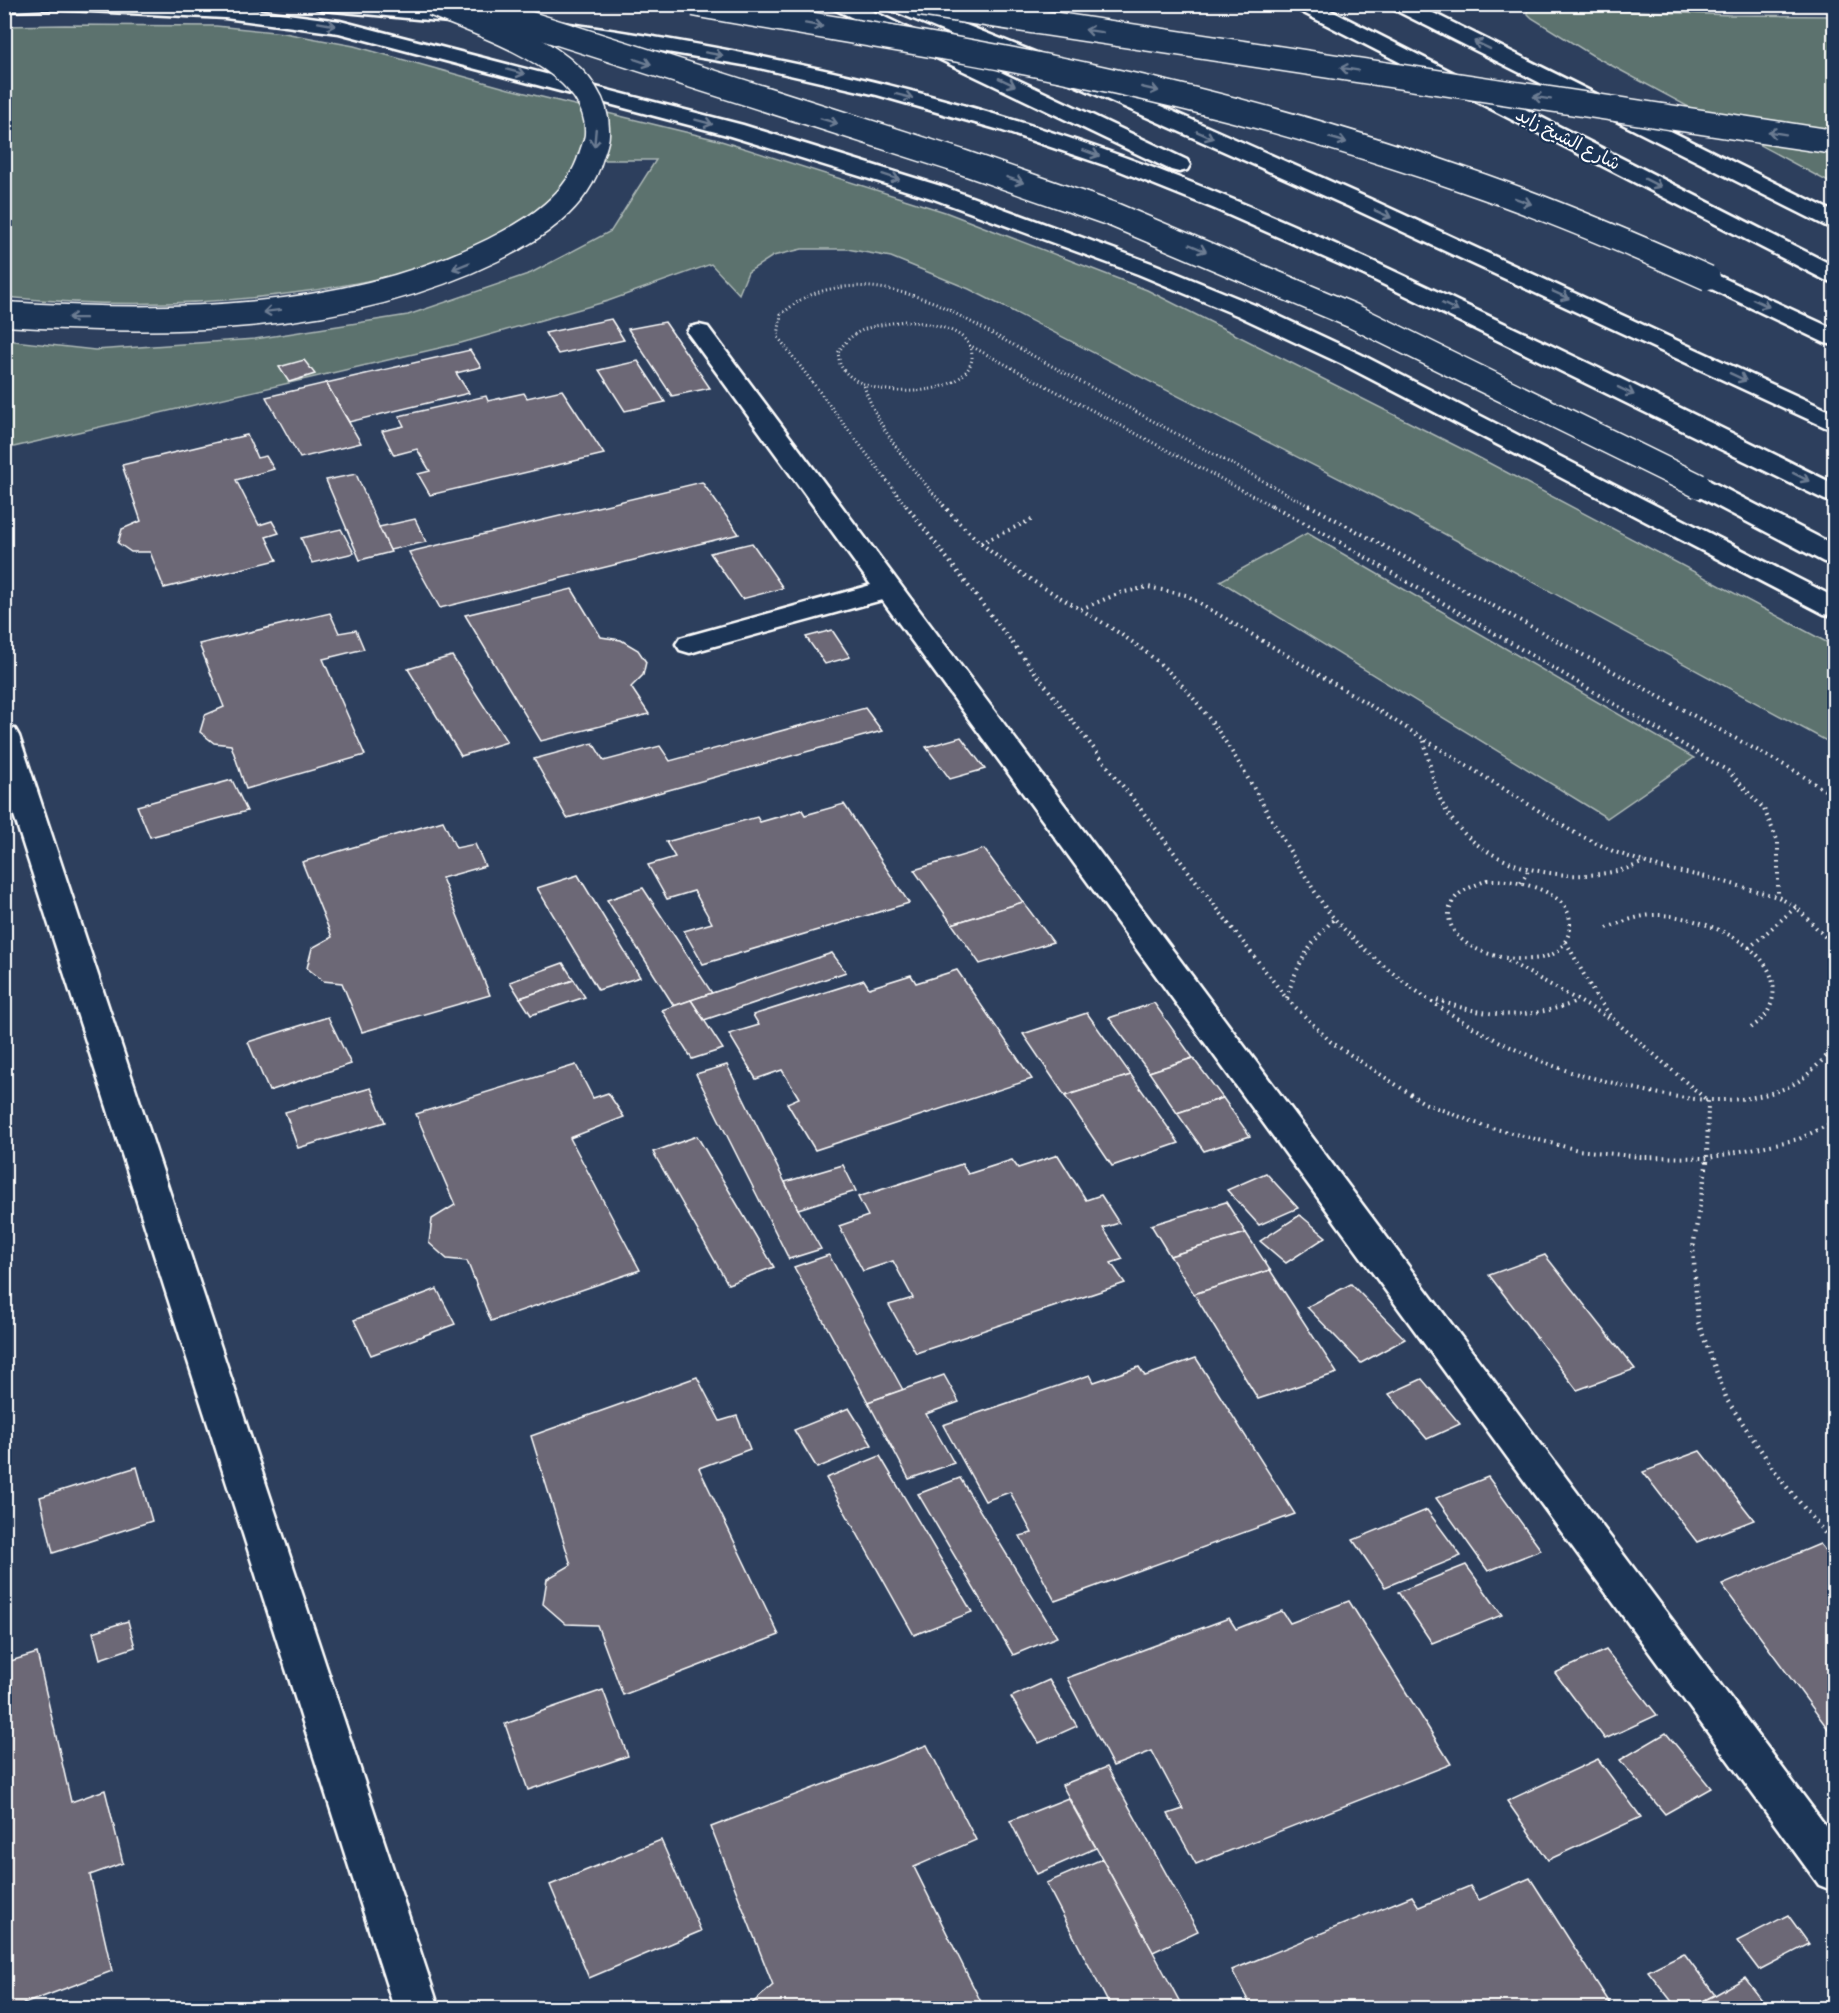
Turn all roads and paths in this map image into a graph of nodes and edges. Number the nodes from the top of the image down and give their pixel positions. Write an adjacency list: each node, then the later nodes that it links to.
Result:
1 (43, 4): 13 (main road)
2 (56, 4): 14 (main road)
3 (108, 4): 14 (main road)
4 (323, 4): 18 (main road, one-way to 18)
5 (433, 4): 19 (main road, one-way to 19, bridge)
6 (468, 4): 28 (main road, one-way to 28, bridge)
7 (694, 4): 21 (main road, one-way to 21, bridge)
8 (839, 4): 18 (main road, one-way to 18)
9 (892, 4): 24 (main road, one-way to 24)
10 (919, 4): 15 (main road, one-way to 10, bridge)
11 (1301, 4): 17 (main road, شارع الشيخ زايد, one-way to 17)
12 (1398, 4): 16 (main road, one-way to 12)
13 (4, 5)
14 (101, 5): 30 (main road, one-way to 30)
15 (1834, 142)
16 (1834, 221)
17 (1834, 275)
18 (1397, 281): 25 (main road, one-way to 25)
19 (4, 314)
20 (699, 332): 29 (main road)
21 (1834, 338)
22 (969, 345): 23 (path); 23 (path); 39 (path)
23 (864, 386): 27 (path)
24 (1834, 422)
25 (1834, 494)
26 (1033, 519): 27 (path)
27 (981, 543): 31 (path)
28 (1834, 556)
29 (889, 589): 32 (main road); 57 (main road)
30 (1834, 608)
31 (1080, 609): 34 (path); 41 (path)
32 (690, 644)
33 (4, 736): 58 (main road)
34 (1424, 741): 36 (path); 37 (path)
35 (1834, 796): 48 (path)
36 (1645, 861): 37 (path); 39 (path)
37 (1529, 868): 38 (path)
38 (1521, 883): 43 (path); 46 (path)
39 (1778, 897): 40 (path)
40 (1796, 907): 44 (path); 45 (path)
41 (1334, 918): 47 (path); 48 (path)
42 (1607, 928): 45 (path)
43 (1566, 942): 46 (path); 50 (path)
44 (1834, 946)
45 (1749, 948): 51 (path)
46 (1508, 961): 49 (path)
47 (1431, 998): 49 (path); 53 (path)
48 (1287, 999): 55 (path)
49 (1577, 1002): 50 (path)
50 (1615, 1021): 53 (path)
51 (1750, 1029)
52 (1834, 1049): 53 (path)
53 (1708, 1101): 55 (path)
54 (1834, 1122): 55 (path)
55 (1708, 1158): 56 (path)
56 (1834, 1544)
57 (1834, 1871)
58 (417, 2008)

